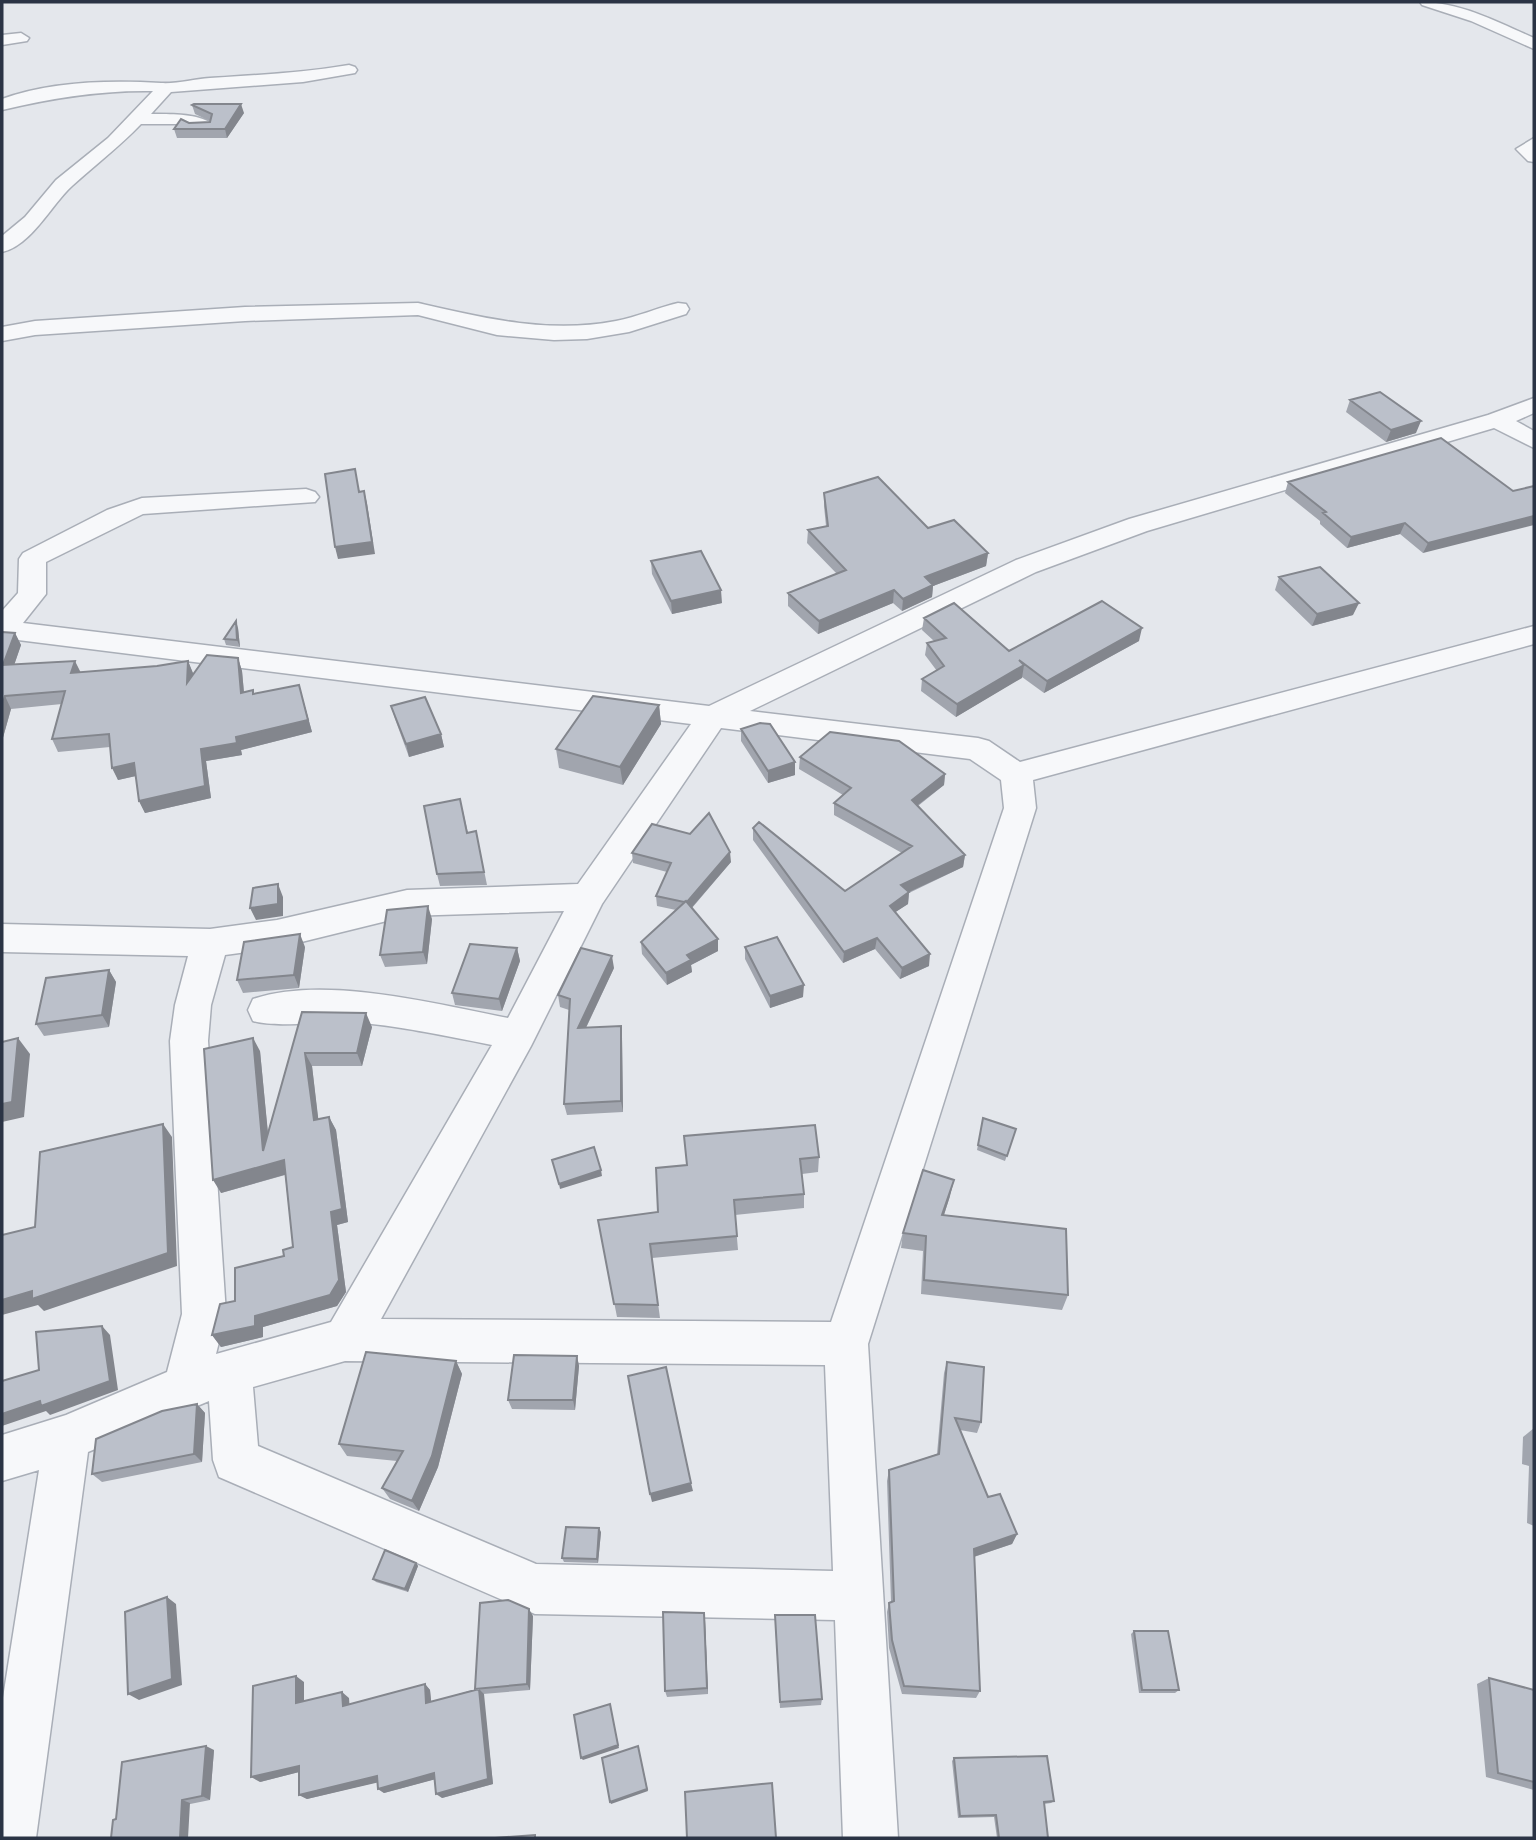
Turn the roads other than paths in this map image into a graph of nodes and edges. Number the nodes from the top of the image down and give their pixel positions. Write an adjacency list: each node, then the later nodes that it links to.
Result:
1 (1427, 2): 4 (street)
2 (21, 38): 3 (street)
3 (2, 40)
4 (1534, 44)
5 (349, 70): 6 (street)
6 (163, 88): 7 (street); 8 (street)
7 (2, 105)
8 (135, 118): 9 (street); 12 (street)
9 (204, 125)
10 (1534, 143): 11 (street)
11 (1534, 158)
12 (2, 246)
13 (678, 309): 14 (street)
14 (2, 334)
15 (1534, 405): 16 (street)
16 (1497, 420): 17 (street); 21 (street)
17 (1534, 441)
18 (306, 497): 19 (street)
19 (2, 629): 21 (street)
20 (1534, 635): 22 (street)
21 (713, 716): 22 (street); 23 (street)
22 (1016, 774): 29 (street)
23 (588, 897): 25 (street); 27 (street)
24 (2, 938): 25 (street)
25 (210, 943): 30 (street)
26 (266, 1010): 27 (street)
27 (518, 1035): 28 (street)
28 (345, 1340): 29 (street); 30 (street)
29 (846, 1344): 33 (street)
30 (208, 1380): 31 (street); 33 (street)
31 (67, 1438): 32 (street); 34 (street)
32 (2, 1458)
33 (859, 1595): 35 (street)
34 (8, 1838)
35 (871, 1838)

